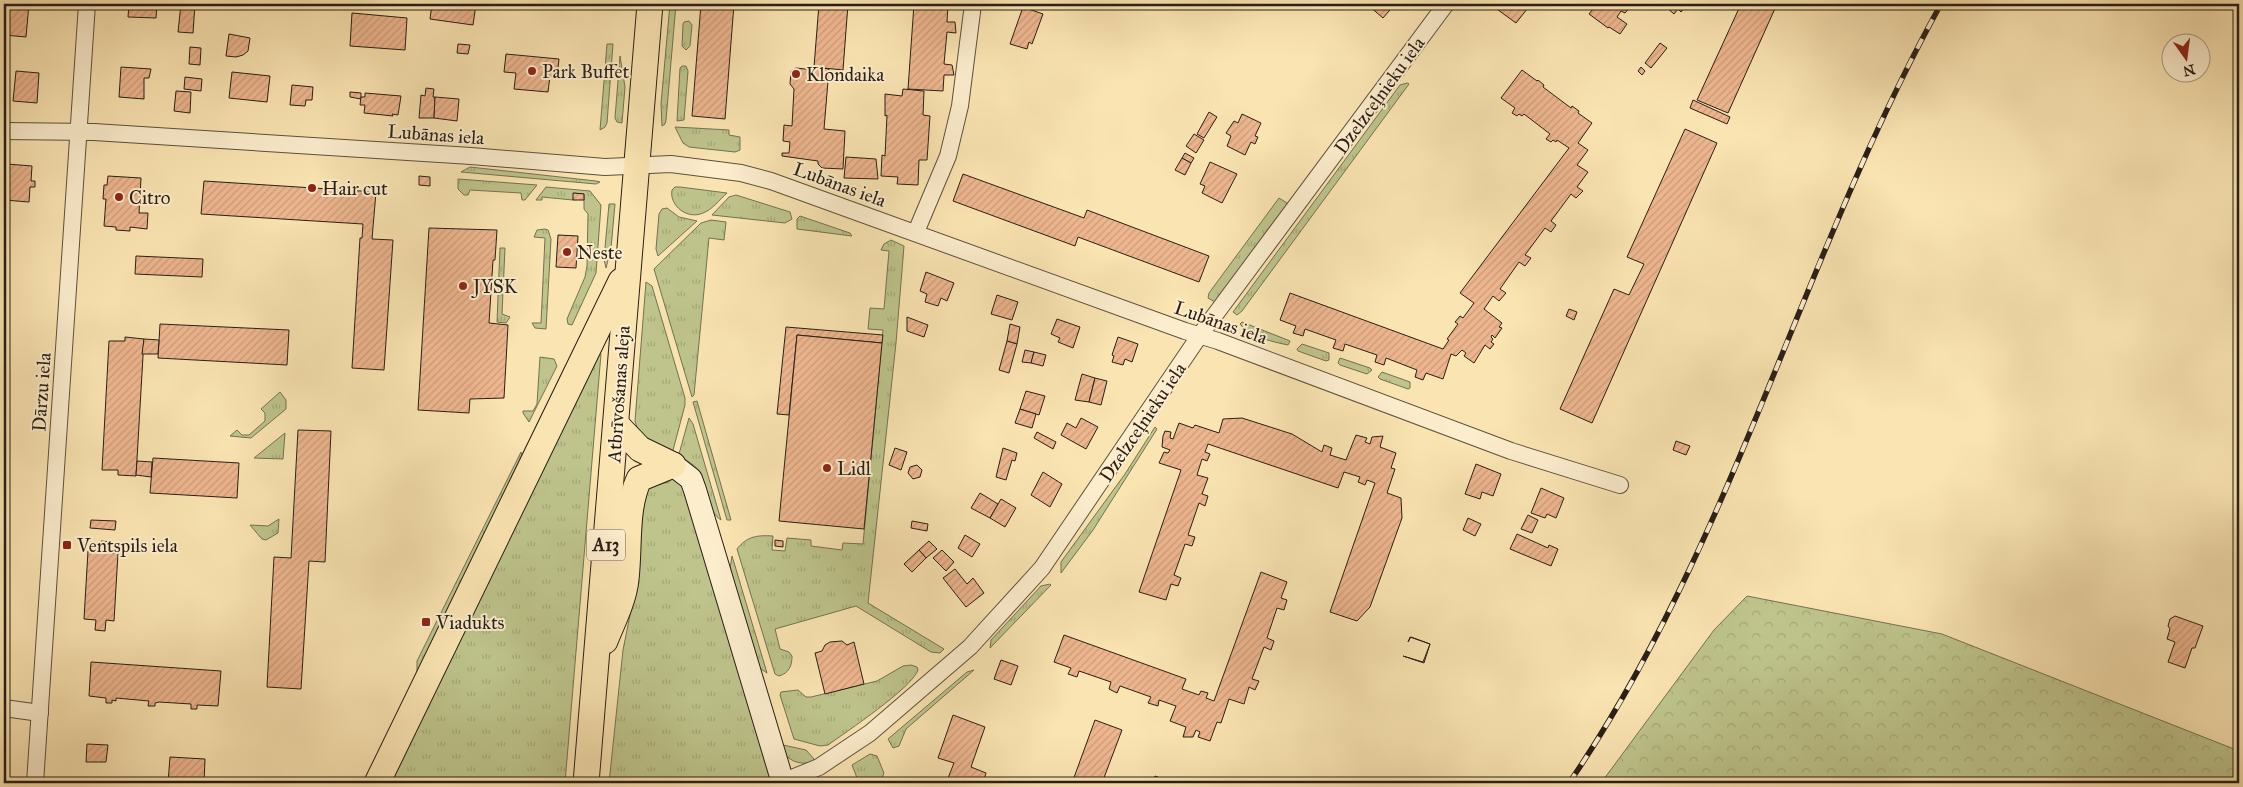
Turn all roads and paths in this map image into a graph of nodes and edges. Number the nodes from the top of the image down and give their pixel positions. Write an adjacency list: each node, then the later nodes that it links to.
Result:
1 (87, 4): 6 (street, Dārzu iela)
2 (650, 4): 7 (main road, Atbrīvošanas aleja / A13)
3 (974, 4): 8 (street)
4 (1446, 4): 10 (street, Dzelzceļnieku iela)
5 (4, 131): 6 (street, Lubānas iela)
6 (79, 132): 7 (street, Lubānas iela); 16 (street, Dārzu iela)
7 (637, 166): 8 (street, Lubānas iela); 9 (main road, Atbrīvošanas aleja / A13)
8 (916, 232): 10 (street, Lubānas iela)
9 (628, 266): 11 (main road, Atbrīvošanas aleja / A13); 18 (main road)
10 (1200, 335): 13 (street, Lubānas iela); 20 (street, Dzelzceļnieku iela)
11 (616, 424): 12 (main road); 14 (main road, Atbrīvošanas aleja / A13)
12 (673, 465): 14 (main road); 20 (main road)
13 (1620, 485)
14 (595, 666): 19 (main road, Atbrīvošanas aleja / A13)
15 (4, 708): 16 (street)
16 (40, 713): 17 (street, Dārzu iela)
17 (35, 783)
18 (377, 783)
19 (586, 783)
20 (782, 783)

